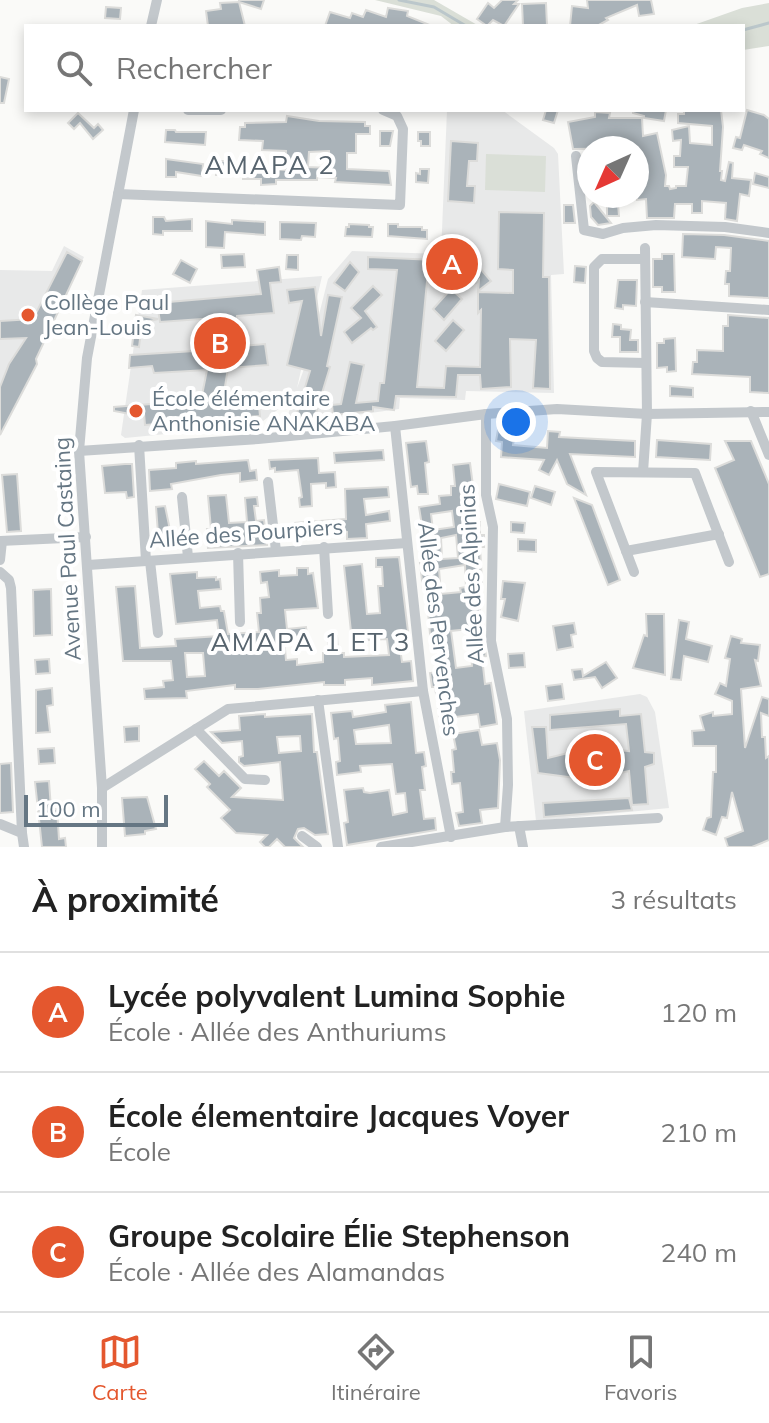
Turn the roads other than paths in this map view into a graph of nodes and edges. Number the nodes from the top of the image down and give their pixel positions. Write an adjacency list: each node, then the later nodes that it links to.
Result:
1 (157, 0): 2 (street)
2 (151, 24)
3 (134, 112): 6 (street, Avenue Paul Castaing)
4 (388, 112): 6 (street)
5 (576, 156): 7 (street)
6 (118, 194): 17 (street, Avenue Paul Castaing)
7 (769, 233)
8 (645, 302): 9 (street); 10 (street); 10 (street)
9 (769, 310)
10 (646, 363): 14 (street)
11 (751, 411): 12 (street); 14 (street); 18 (street)
12 (769, 412)
13 (486, 414): 14 (street); 15 (street); 48 (street, Allée des Alpinias)
14 (647, 414): 19 (street)
15 (395, 426): 16 (street); 25 (street, Allée des Pervenches)
16 (139, 445): 17 (street); 32 (street)
17 (79, 451): 23 (street, Avenue Paul Castaing)
18 (769, 455)
19 (643, 472): 22 (street); 28 (street)
20 (268, 482): 27 (street)
21 (182, 497): 30 (street)
22 (719, 534): 28 (street); 33 (street)
23 (86, 537): 24 (street); 34 (street, Avenue Paul Castaing)
24 (1, 541): 31 (street)
25 (407, 543): 26 (street, Allée des Pourpiers); 40 (street, Allée des Pervenches)
26 (324, 547): 27 (street, Allée des Pourpiers); 37 (street)
27 (276, 551): 29 (street, Allée des Pourpiers)
28 (626, 551): 36 (street)
29 (238, 553): 30 (street, Allée des Pourpiers); 38 (street)
30 (188, 557): 32 (street, Allée des Pourpiers)
31 (0, 560)
32 (148, 561): 34 (street, Allée des Pourpiers); 39 (street)
33 (729, 562)
34 (88, 565): 44 (street, Avenue Paul Castaing)
35 (0, 572): 49 (street)
36 (634, 572)
37 (328, 614)
38 (240, 622)
39 (158, 633)
40 (423, 691): 41 (street); 51 (street, Allée des Pervenches)
41 (318, 700): 42 (street); 55 (street)
42 (196, 729): 43 (street); 44 (street)
43 (265, 780)
44 (102, 788): 53 (street, Avenue Paul Castaing)
45 (658, 818): 47 (street)
46 (0, 824): 49 (street)
47 (519, 826): 48 (street); 57 (street)
48 (505, 827): 51 (street)
49 (22, 833): 52 (street)
50 (302, 836): 54 (street)
51 (451, 837): 56 (street)
52 (24, 847)
53 (102, 847)
54 (317, 847)
55 (338, 847)
56 (381, 847)
57 (523, 847)

